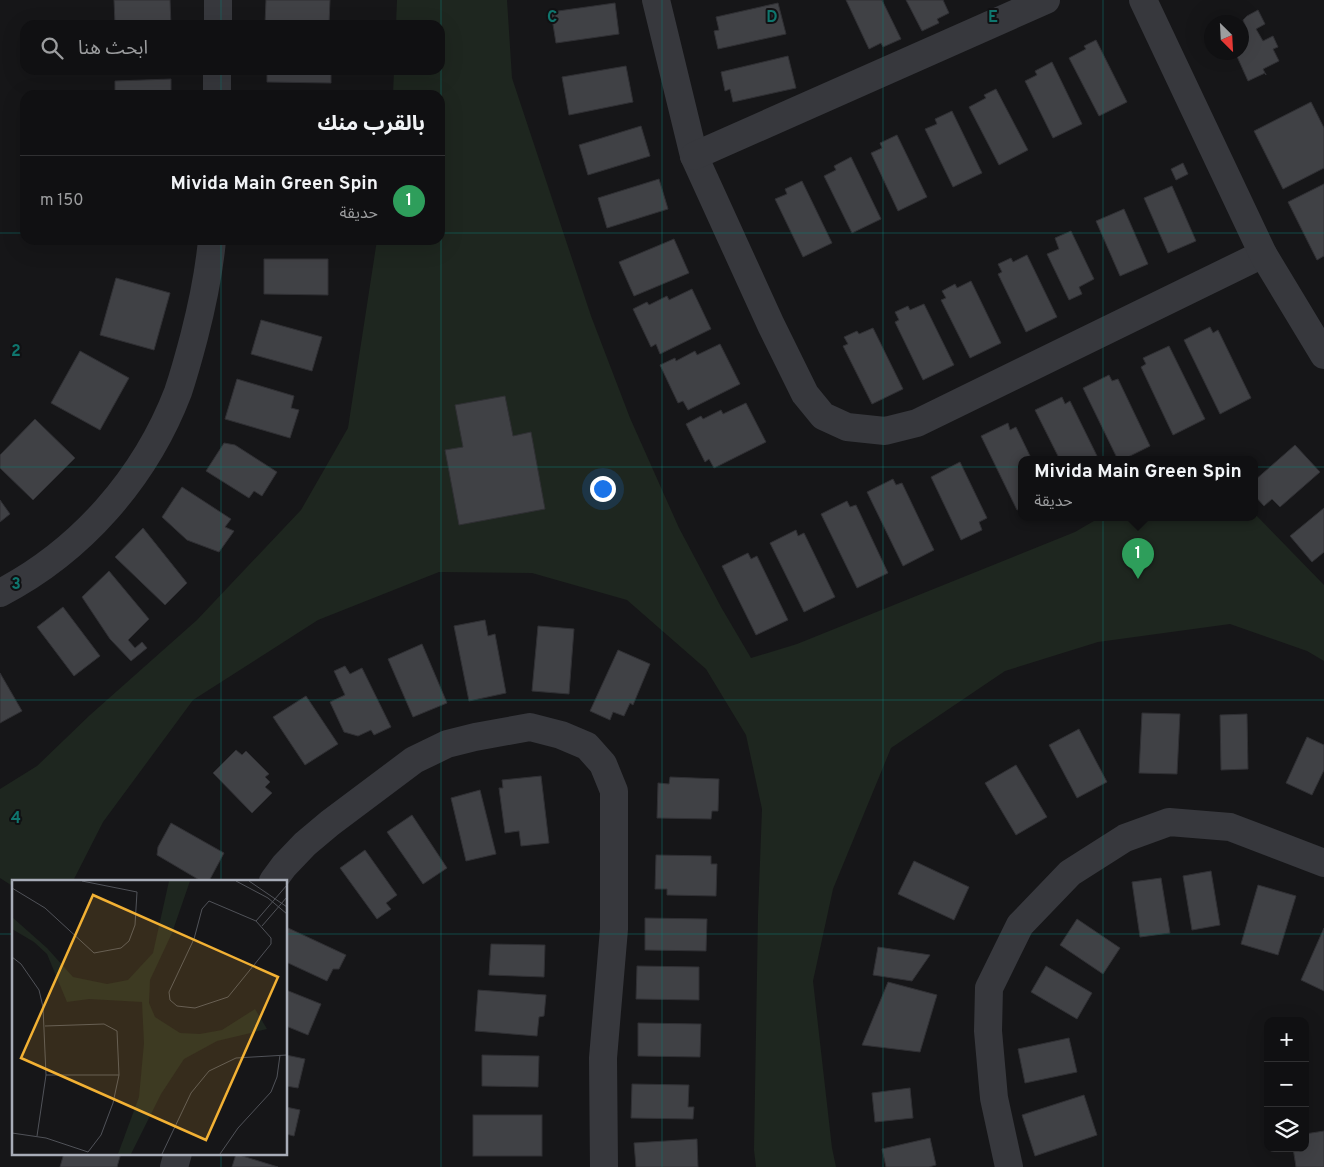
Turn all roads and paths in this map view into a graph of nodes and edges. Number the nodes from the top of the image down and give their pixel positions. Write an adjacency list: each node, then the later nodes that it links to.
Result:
1 (218, 0): 5 (street)
2 (656, 0): 8 (street)
3 (1046, 0): 8 (street)
4 (1143, 0): 10 (street)
5 (218, 20)
6 (217, 75): 7 (street)
7 (217, 90)
8 (694, 156): 10 (street)
9 (211, 245): 12 (street)
10 (1263, 254): 11 (street)
11 (1324, 355)
12 (0, 593)
13 (1324, 863): 18 (street)
14 (274, 880): 17 (street)
15 (178, 1154): 16 (street)
16 (174, 1167)
17 (604, 1167)
18 (1009, 1167)

